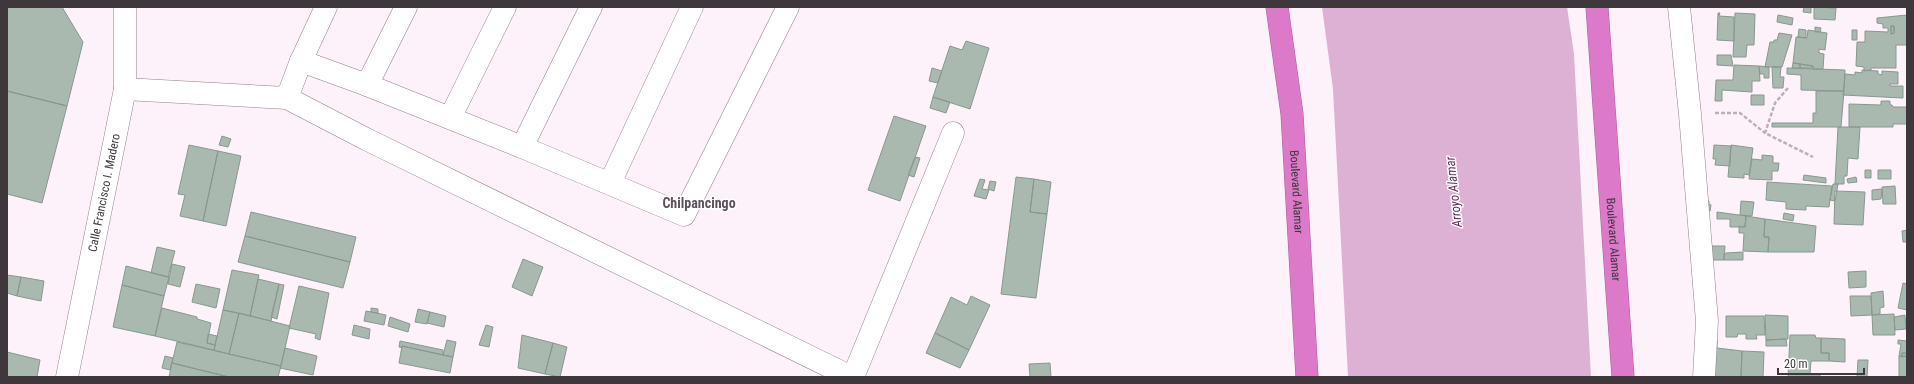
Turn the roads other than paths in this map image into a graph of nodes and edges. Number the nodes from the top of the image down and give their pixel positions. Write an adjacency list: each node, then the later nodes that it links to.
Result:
1 (125, 7): 13 (street, Calle Francisco I. Madero)
2 (326, 7): 11 (street)
3 (406, 7): 12 (street)
4 (505, 7): 15 (street)
5 (591, 7): 17 (street)
6 (692, 7): 18 (street)
7 (788, 7): 18 (street)
8 (1277, 7): 21 (highway, Boulevard Alamar)
9 (1597, 7): 22 (highway, Boulevard Alamar)
10 (1679, 7): 23 (street)
11 (301, 61): 12 (street); 14 (street)
12 (368, 84): 15 (street)
13 (125, 89): 14 (street); 19 (street, Calle Francisco I. Madero)
14 (287, 98): 20 (street)
15 (450, 118): 17 (street)
16 (953, 133): 20 (street)
17 (522, 147): 18 (street)
18 (610, 183)
19 (67, 377)
20 (852, 377)
21 (1307, 377)
22 (1623, 377)
23 (1704, 377)

